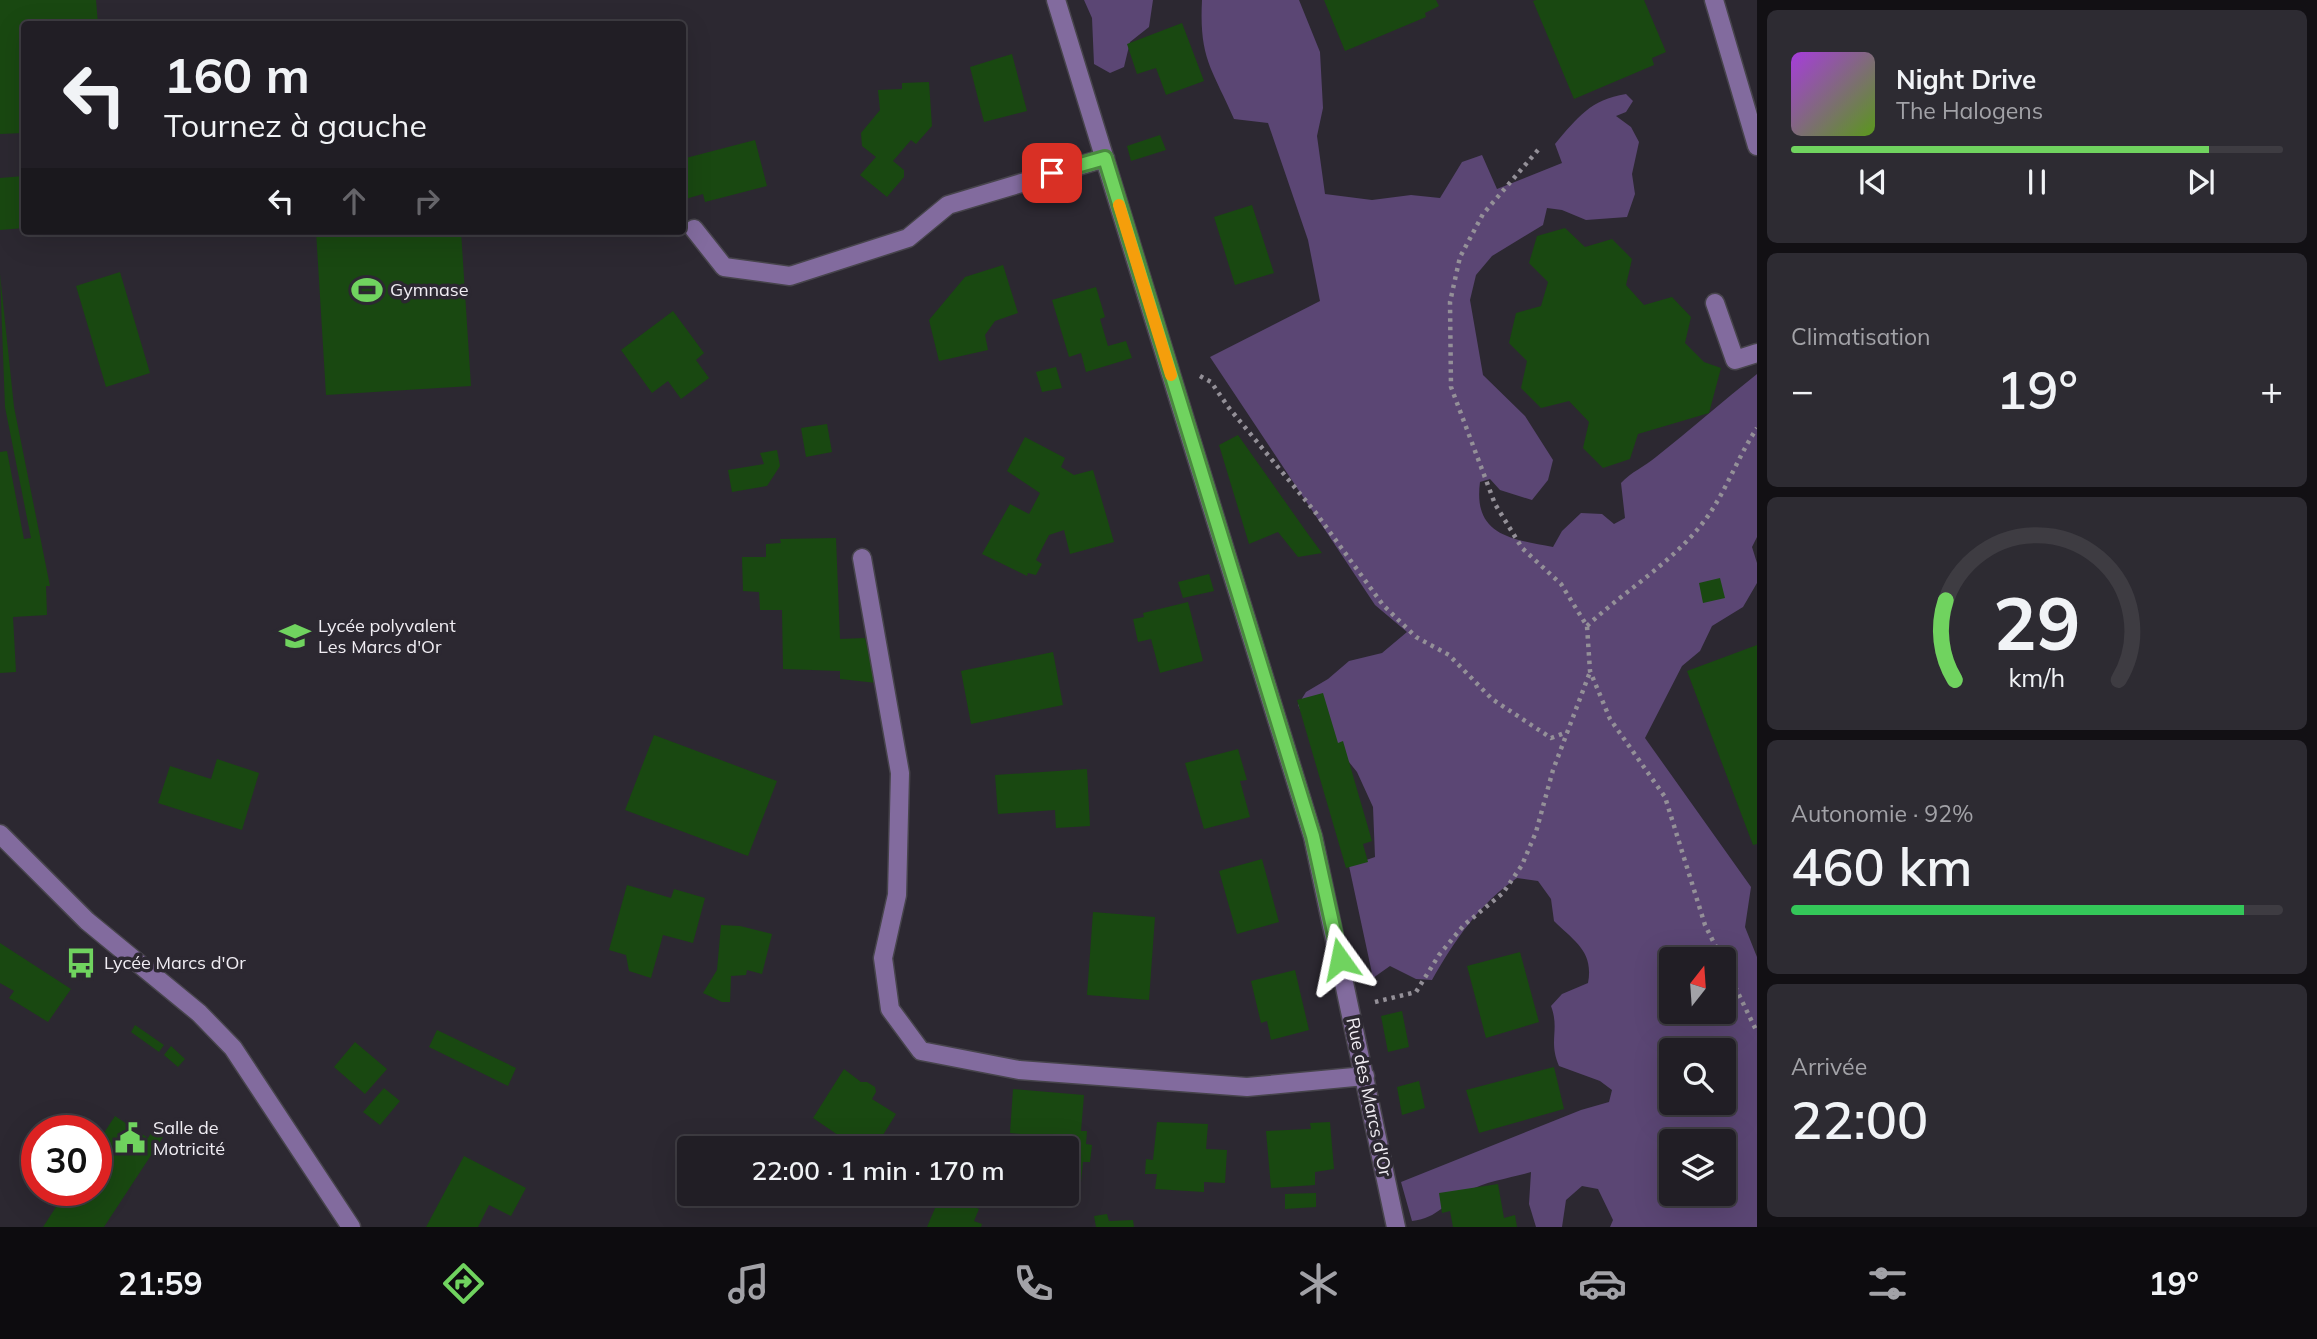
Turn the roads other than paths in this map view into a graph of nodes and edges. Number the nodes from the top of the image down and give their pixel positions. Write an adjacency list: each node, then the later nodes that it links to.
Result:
1 (1056, 0): 4 (street, Rue des Marcs d'Or)
2 (1714, 0): 3 (street)
3 (1757, 146)
4 (1105, 158): 5 (street); 10 (street, Rue des Marcs d'Or)
5 (694, 229)
6 (1715, 303): 7 (street)
7 (1757, 353)
8 (862, 558): 10 (street)
9 (0, 834): 11 (street)
10 (1365, 1076): 12 (street, Rue des Marcs d'Or)
11 (351, 1227)
12 (1396, 1227)

